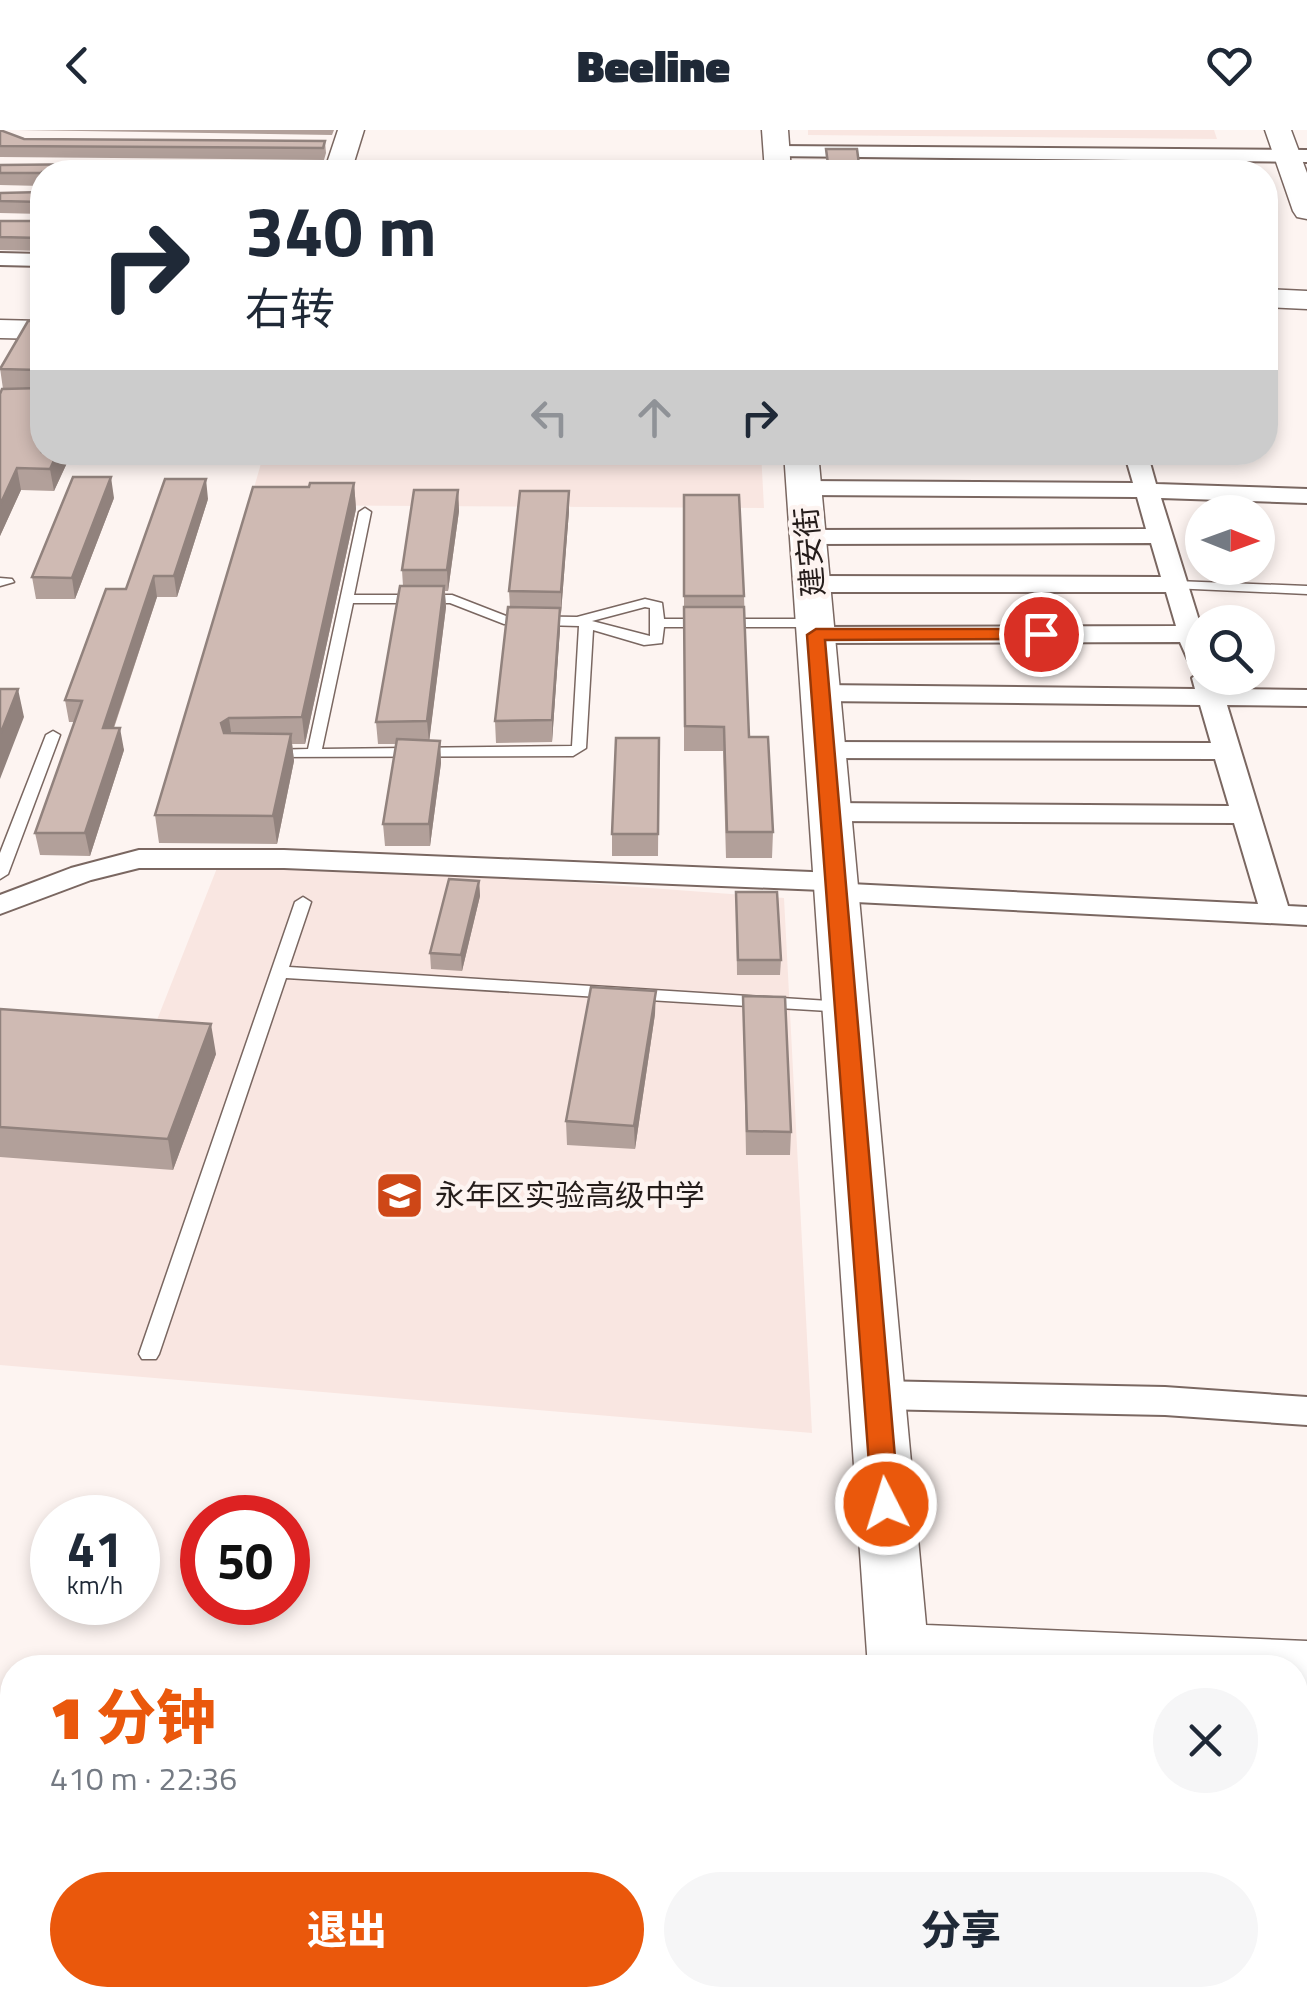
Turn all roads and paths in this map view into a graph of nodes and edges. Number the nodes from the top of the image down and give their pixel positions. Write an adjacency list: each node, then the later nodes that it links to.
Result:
1 (1291, 147): 2 (street); 3 (main road)
2 (777, 151)
3 (1304, 197)
4 (0, 259): 5 (street)
5 (30, 260)
6 (1278, 299): 7 (main road)
7 (1307, 300)
8 (30, 324): 9 (main road)
9 (2, 330): 10 (main road)
10 (30, 330)
11 (1139, 465): 13 (street)
12 (802, 470): 13 (street); 17 (main road, 建安街)
13 (1146, 490): 14 (street); 16 (street)
14 (1307, 496)
15 (364, 512): 20 (lane)
16 (1161, 536): 17 (street); 18 (street)
17 (808, 537): 21 (main road, 建安街)
18 (1176, 585): 19 (lane); 21 (street); 22 (street)
19 (1307, 590)
20 (346, 598): 24 (lane); 35 (lane)
21 (814, 614): 23 (lane); 25 (street); 27 (main road, 建安街)
22 (1185, 614)
23 (657, 622): 24 (lane); 24 (lane)
24 (582, 623): 35 (lane)
25 (1185, 634)
26 (1185, 682): 27 (street)
27 (820, 693): 32 (main road, 建安街)
28 (1275, 693): 30 (street)
29 (1210, 695): 33 (street)
30 (1307, 698)
31 (52, 735): 38 (lane)
32 (825, 750): 33 (street); 36 (main road, 建安街)
33 (1227, 751): 37 (street)
34 (250, 754): 35 (lane)
35 (314, 754)
36 (830, 812): 37 (street); 39 (main road, 建安街)
37 (1247, 816): 42 (street)
38 (0, 874)
39 (836, 887): 41 (street); 42 (street); 45 (main road, 建安街)
40 (303, 902): 44 (lane)
41 (0, 905)
42 (1276, 915): 43 (street)
43 (1307, 916)
44 (279, 972): 45 (lane); 46 (lane)
45 (846, 1007): 47 (main road, 建安街)
46 (149, 1354)
47 (877, 1394): 48 (street); 49 (main road, 建安街)
48 (1307, 1411)
49 (898, 1655)

